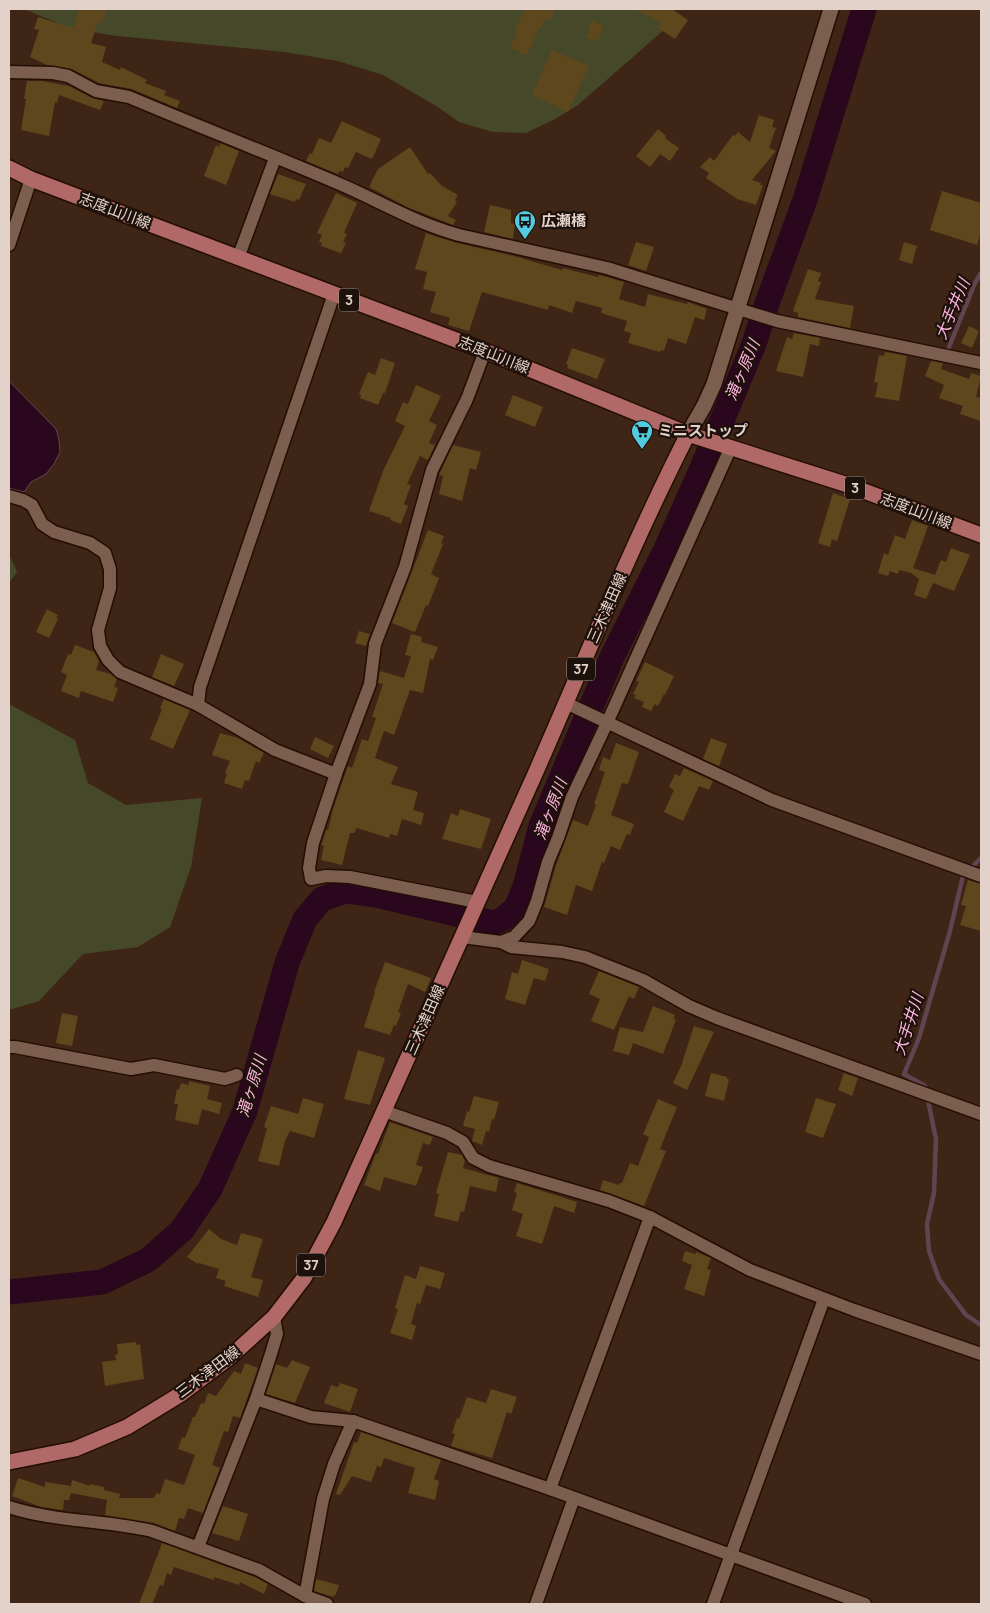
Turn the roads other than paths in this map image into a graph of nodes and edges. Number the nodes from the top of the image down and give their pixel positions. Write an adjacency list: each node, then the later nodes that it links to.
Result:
1 (831, 9): 9 (street)
2 (9, 72): 3 (street)
3 (275, 158): 7 (street); 9 (street)
4 (9, 168): 5 (main road, 志度山川線 / 3)
5 (31, 179): 6 (street); 7 (main road, 志度山川線 / 3)
6 (9, 245)
7 (238, 258): 8 (main road, 志度山川線 / 3)
8 (334, 294): 10 (main road, 志度山川線 / 3); 16 (street)
9 (738, 310): 11 (street); 12 (street)
10 (485, 351): 12 (main road, 志度山川線 / 3); 19 (street)
11 (981, 363)
12 (694, 435): 13 (main road, 志度山川線 / 3); 17 (main road, 三木津田線 / 37)
13 (728, 446): 15 (main road, 志度山川線 / 3); 18 (street)
14 (9, 496): 16 (street)
15 (981, 535)
16 (198, 705): 19 (street)
17 (570, 705): 18 (street); 21 (main road, 三木津田線 / 37)
18 (604, 721): 20 (street); 23 (street)
19 (336, 774): 21 (street)
20 (981, 876)
21 (476, 903): 22 (main road, 三木津田線 / 37)
22 (464, 932): 23 (street); 26 (main road, 三木津田線 / 37)
23 (501, 942): 27 (street)
24 (9, 1047): 25 (street)
25 (237, 1075)
26 (384, 1110): 28 (street); 30 (main road, 三木津田線 / 37)
27 (981, 1114)
28 (650, 1217): 29 (street); 35 (street)
29 (824, 1299): 31 (street); 39 (street)
30 (274, 1316): 32 (street); 34 (main road, 三木津田線 / 37)
31 (981, 1354)
32 (256, 1399): 33 (street); 38 (street)
33 (353, 1421): 35 (street); 40 (street)
34 (9, 1462)
35 (550, 1489): 36 (street)
36 (574, 1498): 39 (street); 42 (street)
37 (9, 1507): 38 (street)
38 (198, 1547): 40 (street)
39 (731, 1556): 43 (street); 44 (street)
40 (305, 1596): 41 (street)
41 (327, 1604)
42 (536, 1604)
43 (713, 1604)
44 (865, 1604)

